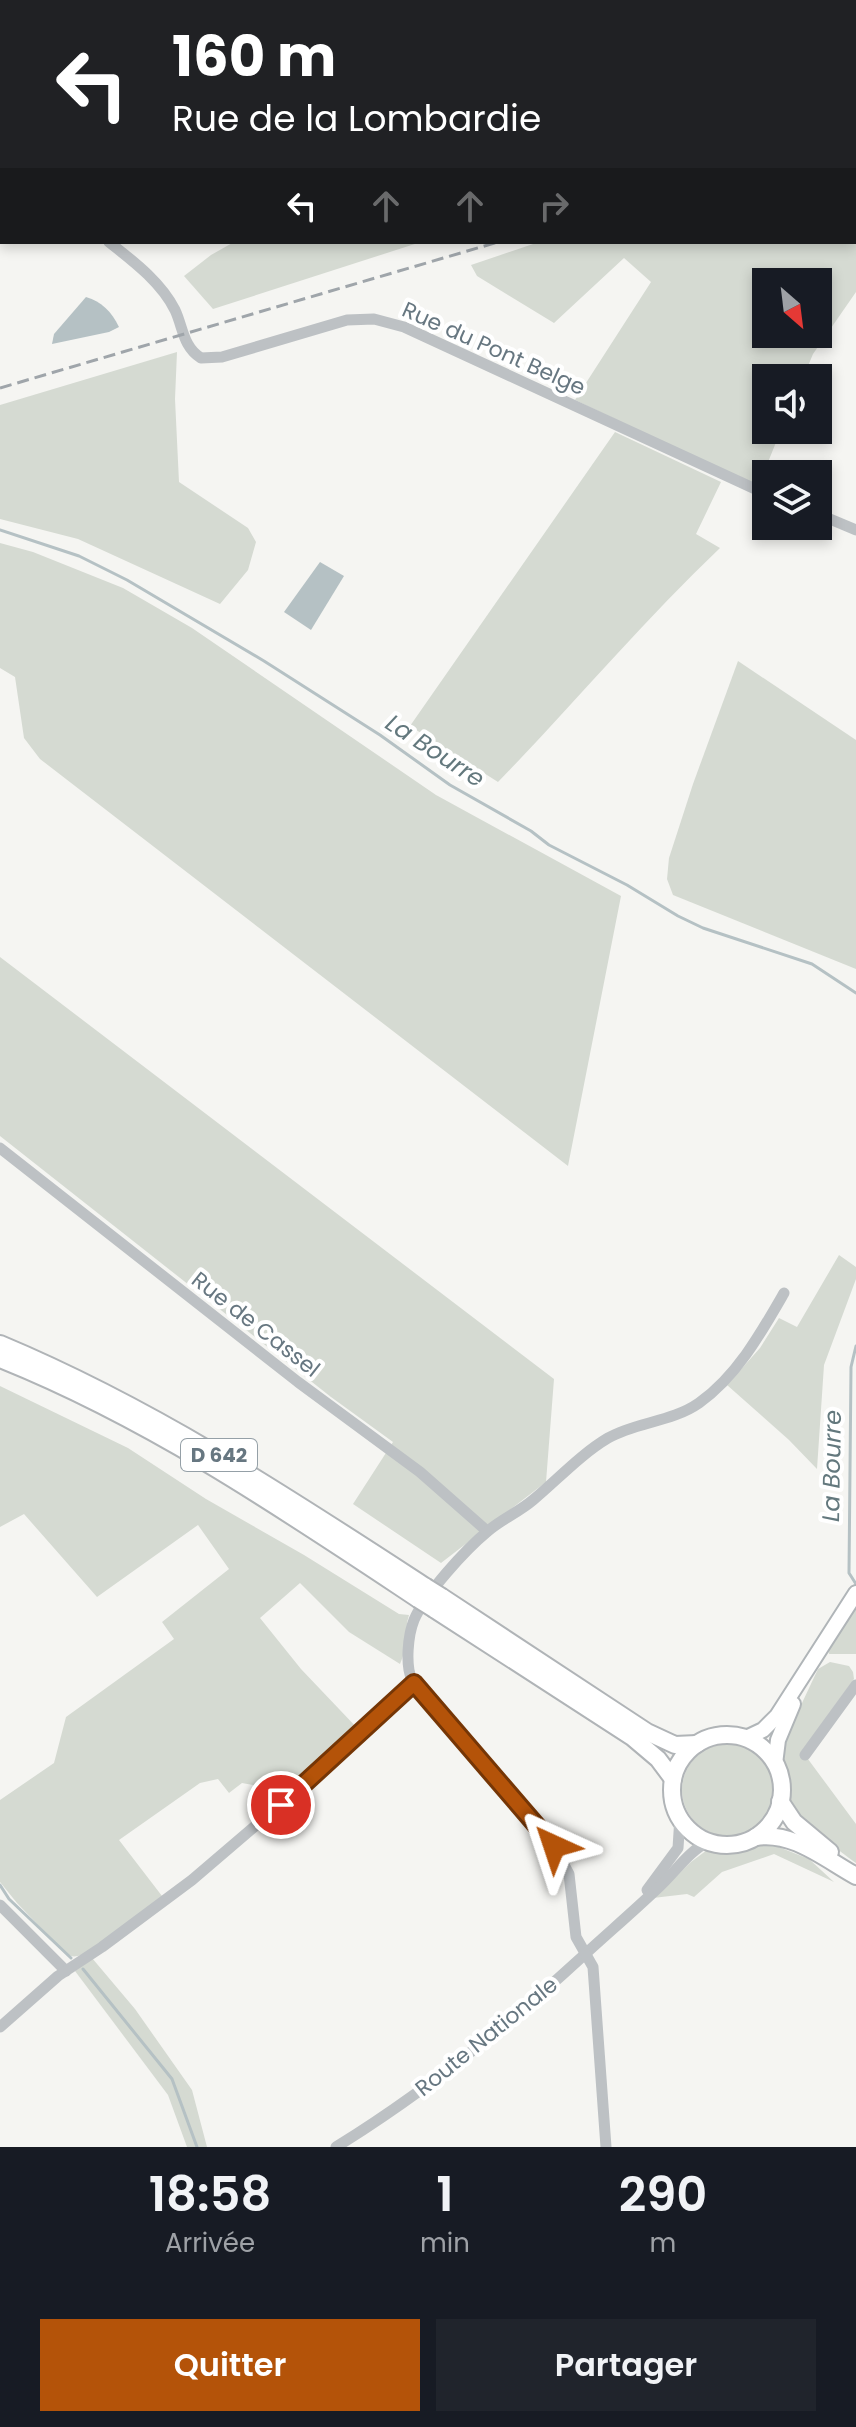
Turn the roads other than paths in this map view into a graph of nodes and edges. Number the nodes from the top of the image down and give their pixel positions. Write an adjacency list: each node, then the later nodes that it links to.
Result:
1 (111, 244): 2 (street, Rue du Pont Belge)
2 (752, 488)
3 (832, 520): 4 (street)
4 (856, 530)
5 (0, 1148): 9 (street, Rue de Cassel)
6 (784, 1293): 9 (street)
7 (0, 1344): 10 (highway, D 642)
8 (0, 1359): 10 (highway, D 642)
9 (487, 1531): 14 (street)
10 (422, 1593): 12 (highway, D 642, bridge)
11 (856, 1594): 13 (main road)
12 (438, 1603): 17 (highway, D 642); 20 (highway, D 642)
13 (808, 1671): 16 (main road); 19 (main road)
14 (414, 1683): 28 (street); 29 (street)
15 (856, 1685): 18 (street)
16 (746, 1738): 17 (highway); 19 (highway)
17 (697, 1744): 20 (highway)
18 (805, 1755)
19 (775, 1764): 21 (highway)
20 (673, 1779): 22 (highway)
21 (780, 1801): 23 (highway); 25 (highway)
22 (680, 1817): 24 (highway); 27 (street, Route Nationale)
23 (754, 1837): 24 (highway); 25 (highway)
24 (709, 1841): 27 (street, Route Nationale)
25 (856, 1875)
26 (0, 1905): 29 (street)
27 (627, 1914): 28 (street, Route Nationale)
28 (586, 1953): 31 (street, Route Nationale); 32 (street)
29 (66, 1971): 30 (street)
30 (0, 2027)
31 (336, 2147)
32 (606, 2147)

